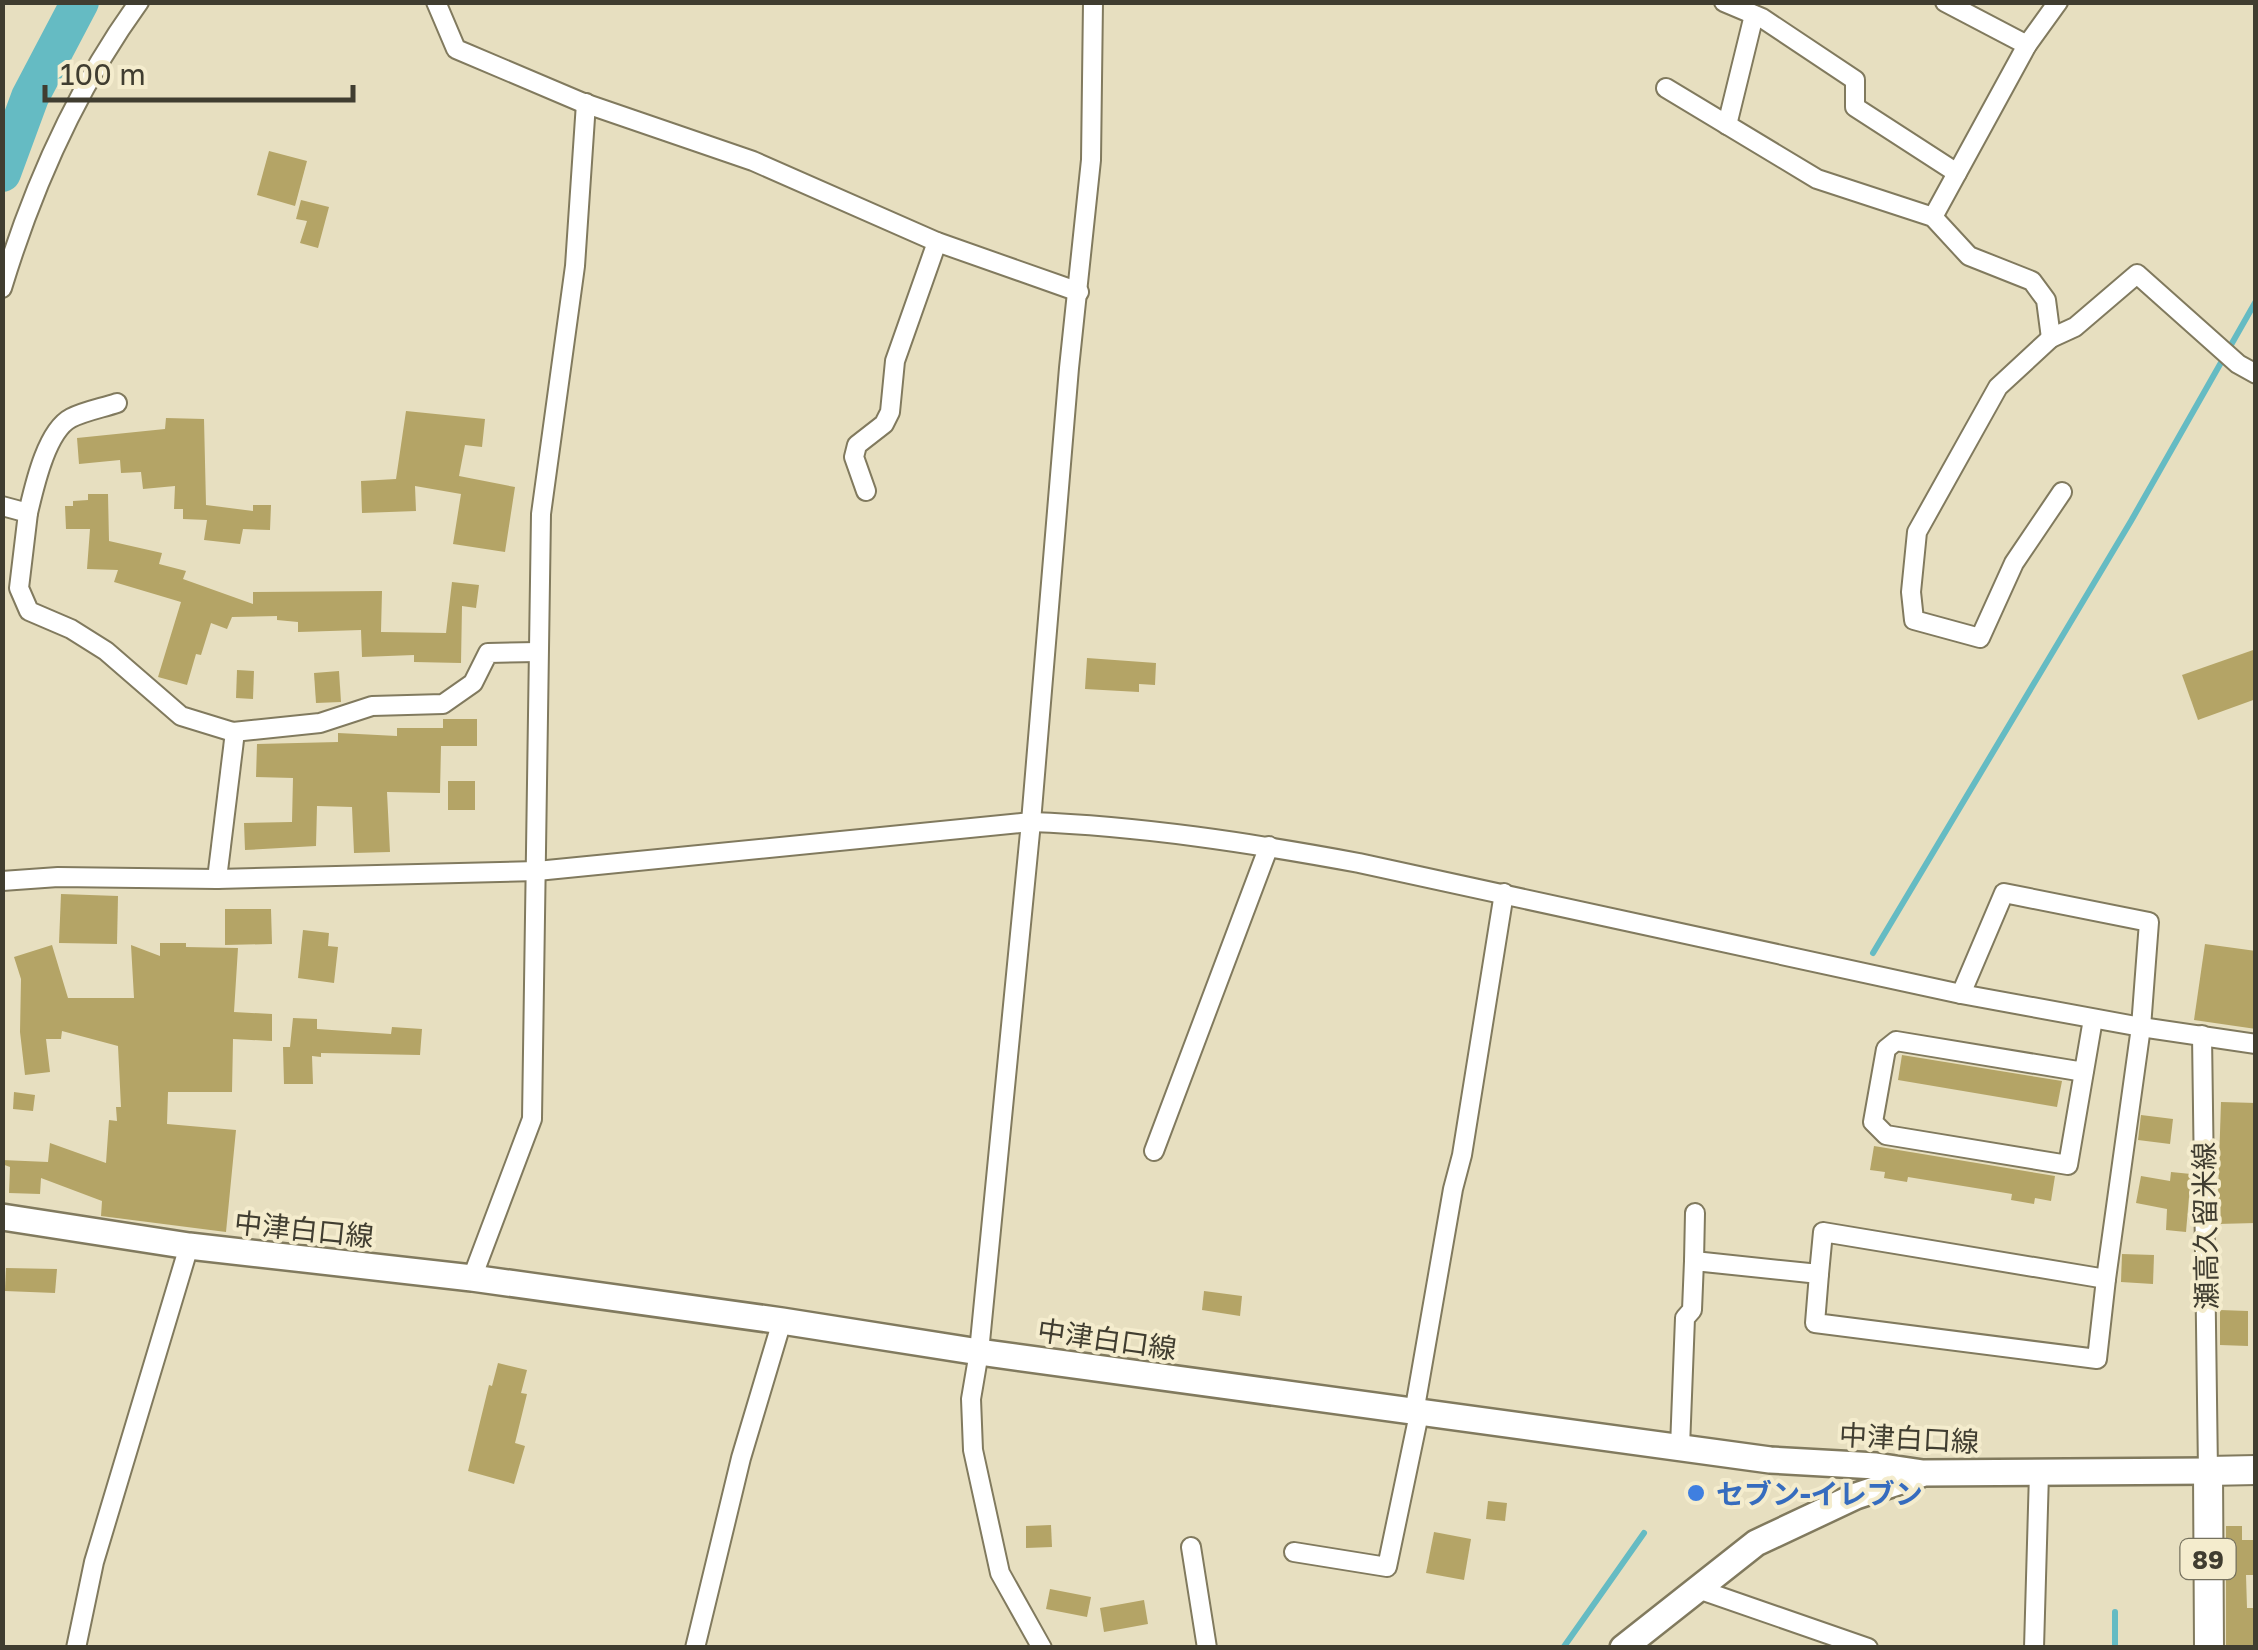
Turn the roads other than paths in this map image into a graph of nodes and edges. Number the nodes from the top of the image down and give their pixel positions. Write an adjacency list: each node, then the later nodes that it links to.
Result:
1 (140, 2): 15 (street)
2 (436, 2): 10 (street)
3 (1093, 2): 16 (street)
4 (1724, 2): 7 (street)
5 (1945, 2): 8 (street)
6 (2058, 2): 8 (street)
7 (1754, 15): 11 (street); 12 (street)
8 (2028, 45): 12 (street)
9 (1666, 88): 11 (street)
10 (586, 104): 14 (street); 24 (street)
11 (1726, 125): 13 (street)
12 (1957, 173): 13 (street)
13 (1933, 216): 17 (street)
14 (937, 242): 16 (street); 20 (street)
15 (2, 288)
16 (1078, 292): 26 (street)
17 (2051, 338): 18 (street); 21 (street)
18 (2256, 374)
19 (117, 402): 23 (street)
20 (866, 492)
21 (2062, 492)
22 (2, 506): 23 (street)
23 (28, 513): 25 (street)
24 (538, 652): 25 (street); 28 (street)
25 (235, 732): 29 (street)
26 (1030, 822): 27 (street); 28 (street); 47 (street)
27 (1268, 846): 31 (street); 38 (street)
28 (537, 871): 29 (street); 44 (street)
29 (217, 879): 30 (street)
30 (2, 881)
31 (1504, 893): 32 (street); 48 (street)
32 (1961, 994): 33 (street); 34 (street)
33 (2092, 1019): 34 (street); 37 (street)
34 (2140, 1027): 35 (street); 45 (street)
35 (2202, 1035): 36 (street); 52 (street, 瀬高久留米線 / 89)
36 (2256, 1044)
37 (2084, 1072): 37 (street)
38 (1154, 1151)
39 (1695, 1213): 42 (street)
40 (2, 1217): 41 (main road, 中津白口線)
41 (189, 1246): 44 (main road, 中津白口線); 59 (street)
42 (1694, 1261): 43 (street); 49 (street)
43 (1819, 1274): 45 (street); 45 (street)
44 (472, 1278): 46 (main road, 中津白口線)
45 (2106, 1279)
46 (782, 1321): 47 (main road, 中津白口線); 60 (street)
47 (979, 1352): 48 (main road, 中津白口線); 61 (street)
48 (1416, 1413): 49 (main road, 中津白口線); 57 (street)
49 (1680, 1448): 50 (main road, 中津白口線)
50 (1831, 1463): 53 (main road, 中津白口線); 55 (main road)
51 (2256, 1470): 52 (main road)
52 (2208, 1471): 54 (main road, 中津白口線); 66 (main road, 瀬高久留米線 / 89)
53 (1924, 1473): 54 (main road, 中津白口線); 55 (main road)
54 (2040, 1473): 65 (street)
55 (1835, 1505): 58 (main road)
56 (1190, 1546): 62 (street)
57 (1294, 1552)
58 (1698, 1589): 63 (main road); 64 (street)
59 (76, 1648)
60 (695, 1648)
61 (1042, 1648)
62 (1207, 1648)
63 (1622, 1648)
64 (1868, 1648)
65 (2034, 1648)
66 (2209, 1648)

